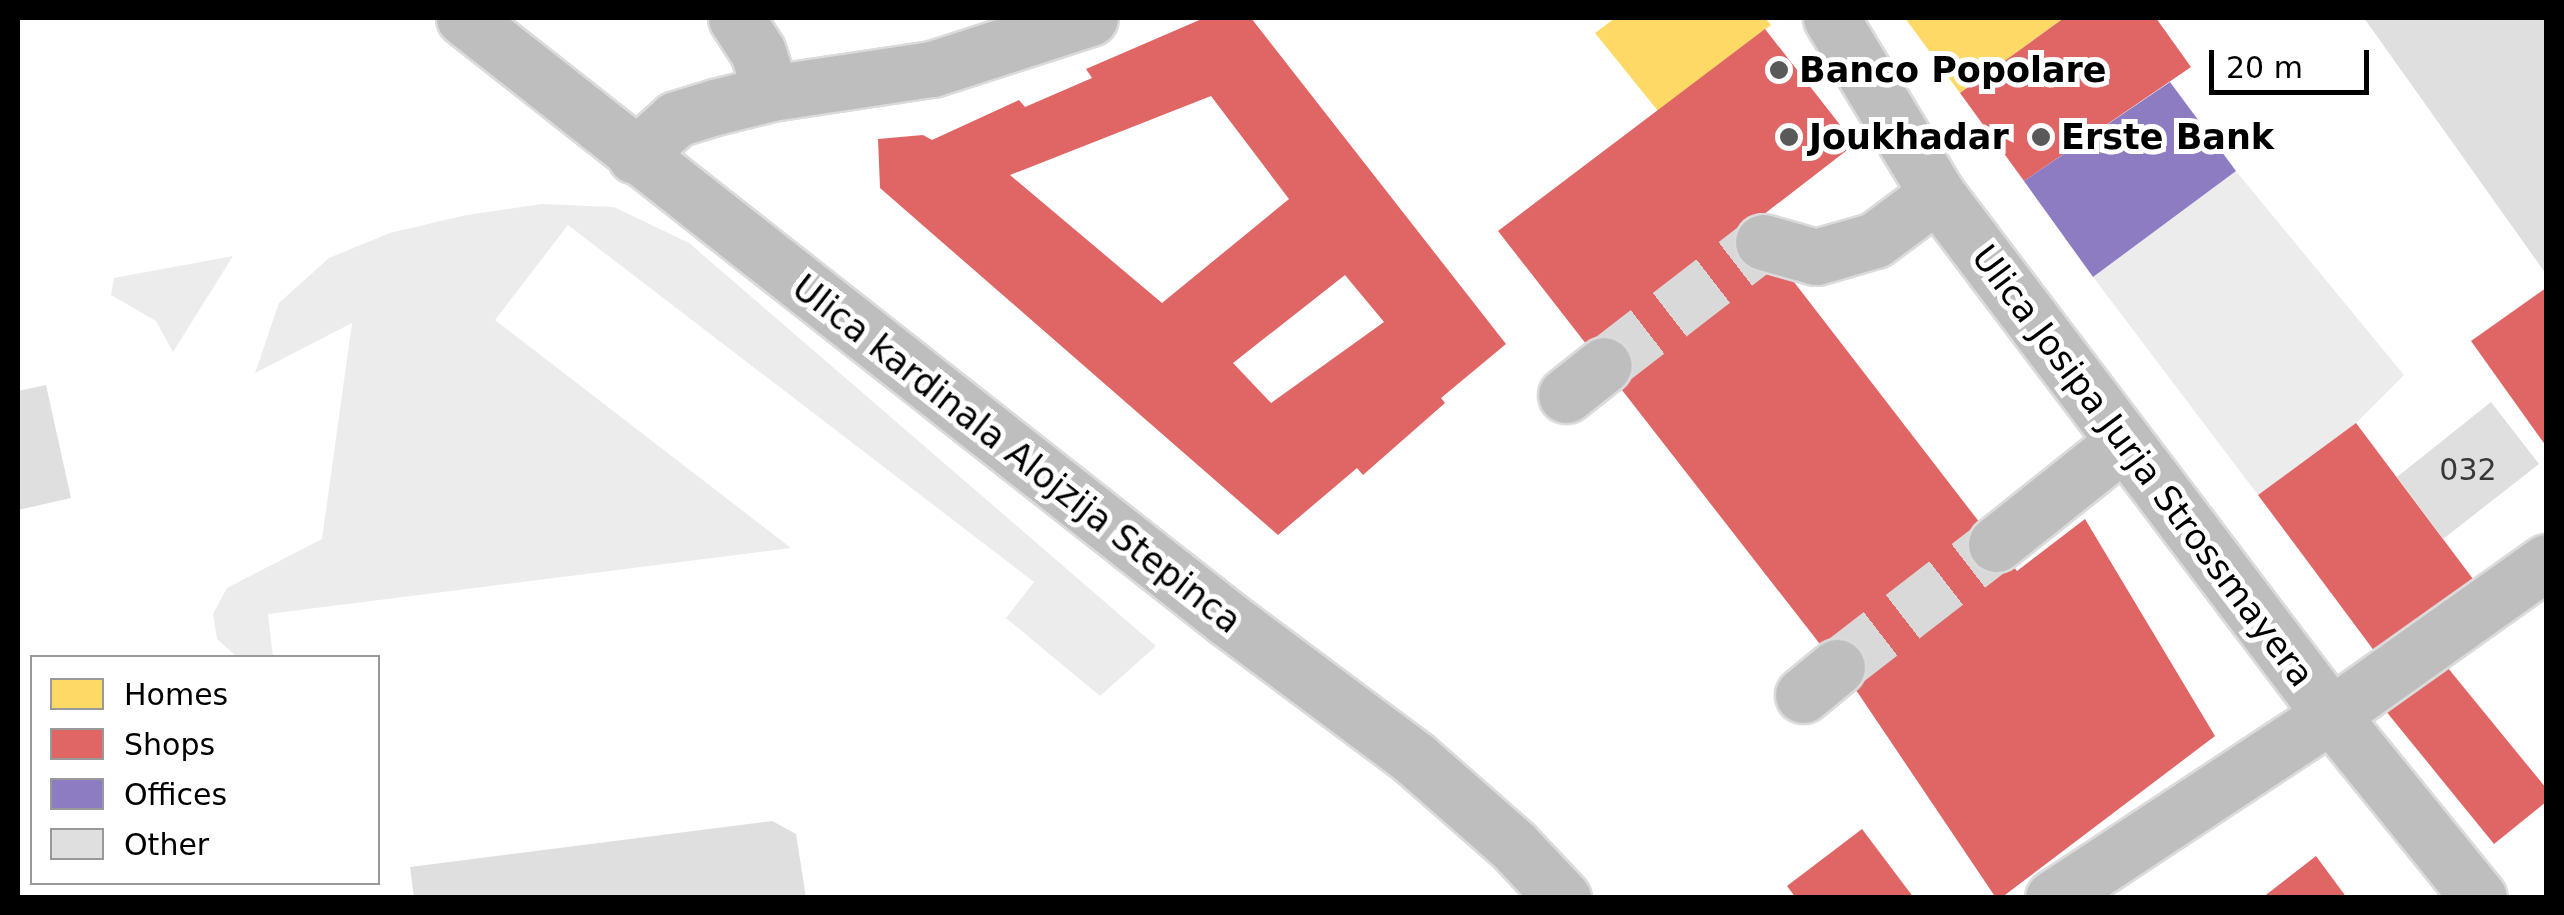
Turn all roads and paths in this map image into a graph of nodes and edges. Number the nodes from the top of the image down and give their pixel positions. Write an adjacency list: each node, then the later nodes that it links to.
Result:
1 (464, 18): 6 (street, Ulica kardinala Alojzija Stepinca)
2 (736, 18): 5 (street)
3 (1090, 18): 5 (street)
4 (1831, 18): 7 (street, Ulica Josipa Jurja Strossmayera)
5 (771, 92): 6 (street)
6 (636, 156): 13 (street, Ulica kardinala Alojzija Stepinca)
7 (1937, 194): 8 (street); 9 (street, Ulica Josipa Jurja Strossmayera)
8 (1763, 242)
9 (2124, 442): 10 (street); 12 (street, Ulica Josipa Jurja Strossmayera)
10 (1996, 544)
11 (2546, 562): 12 (street)
12 (2331, 715): 14 (street); 15 (street, Ulica Josipa Jurja Strossmayera)
13 (1563, 898)
14 (2053, 898)
15 (2479, 898)

